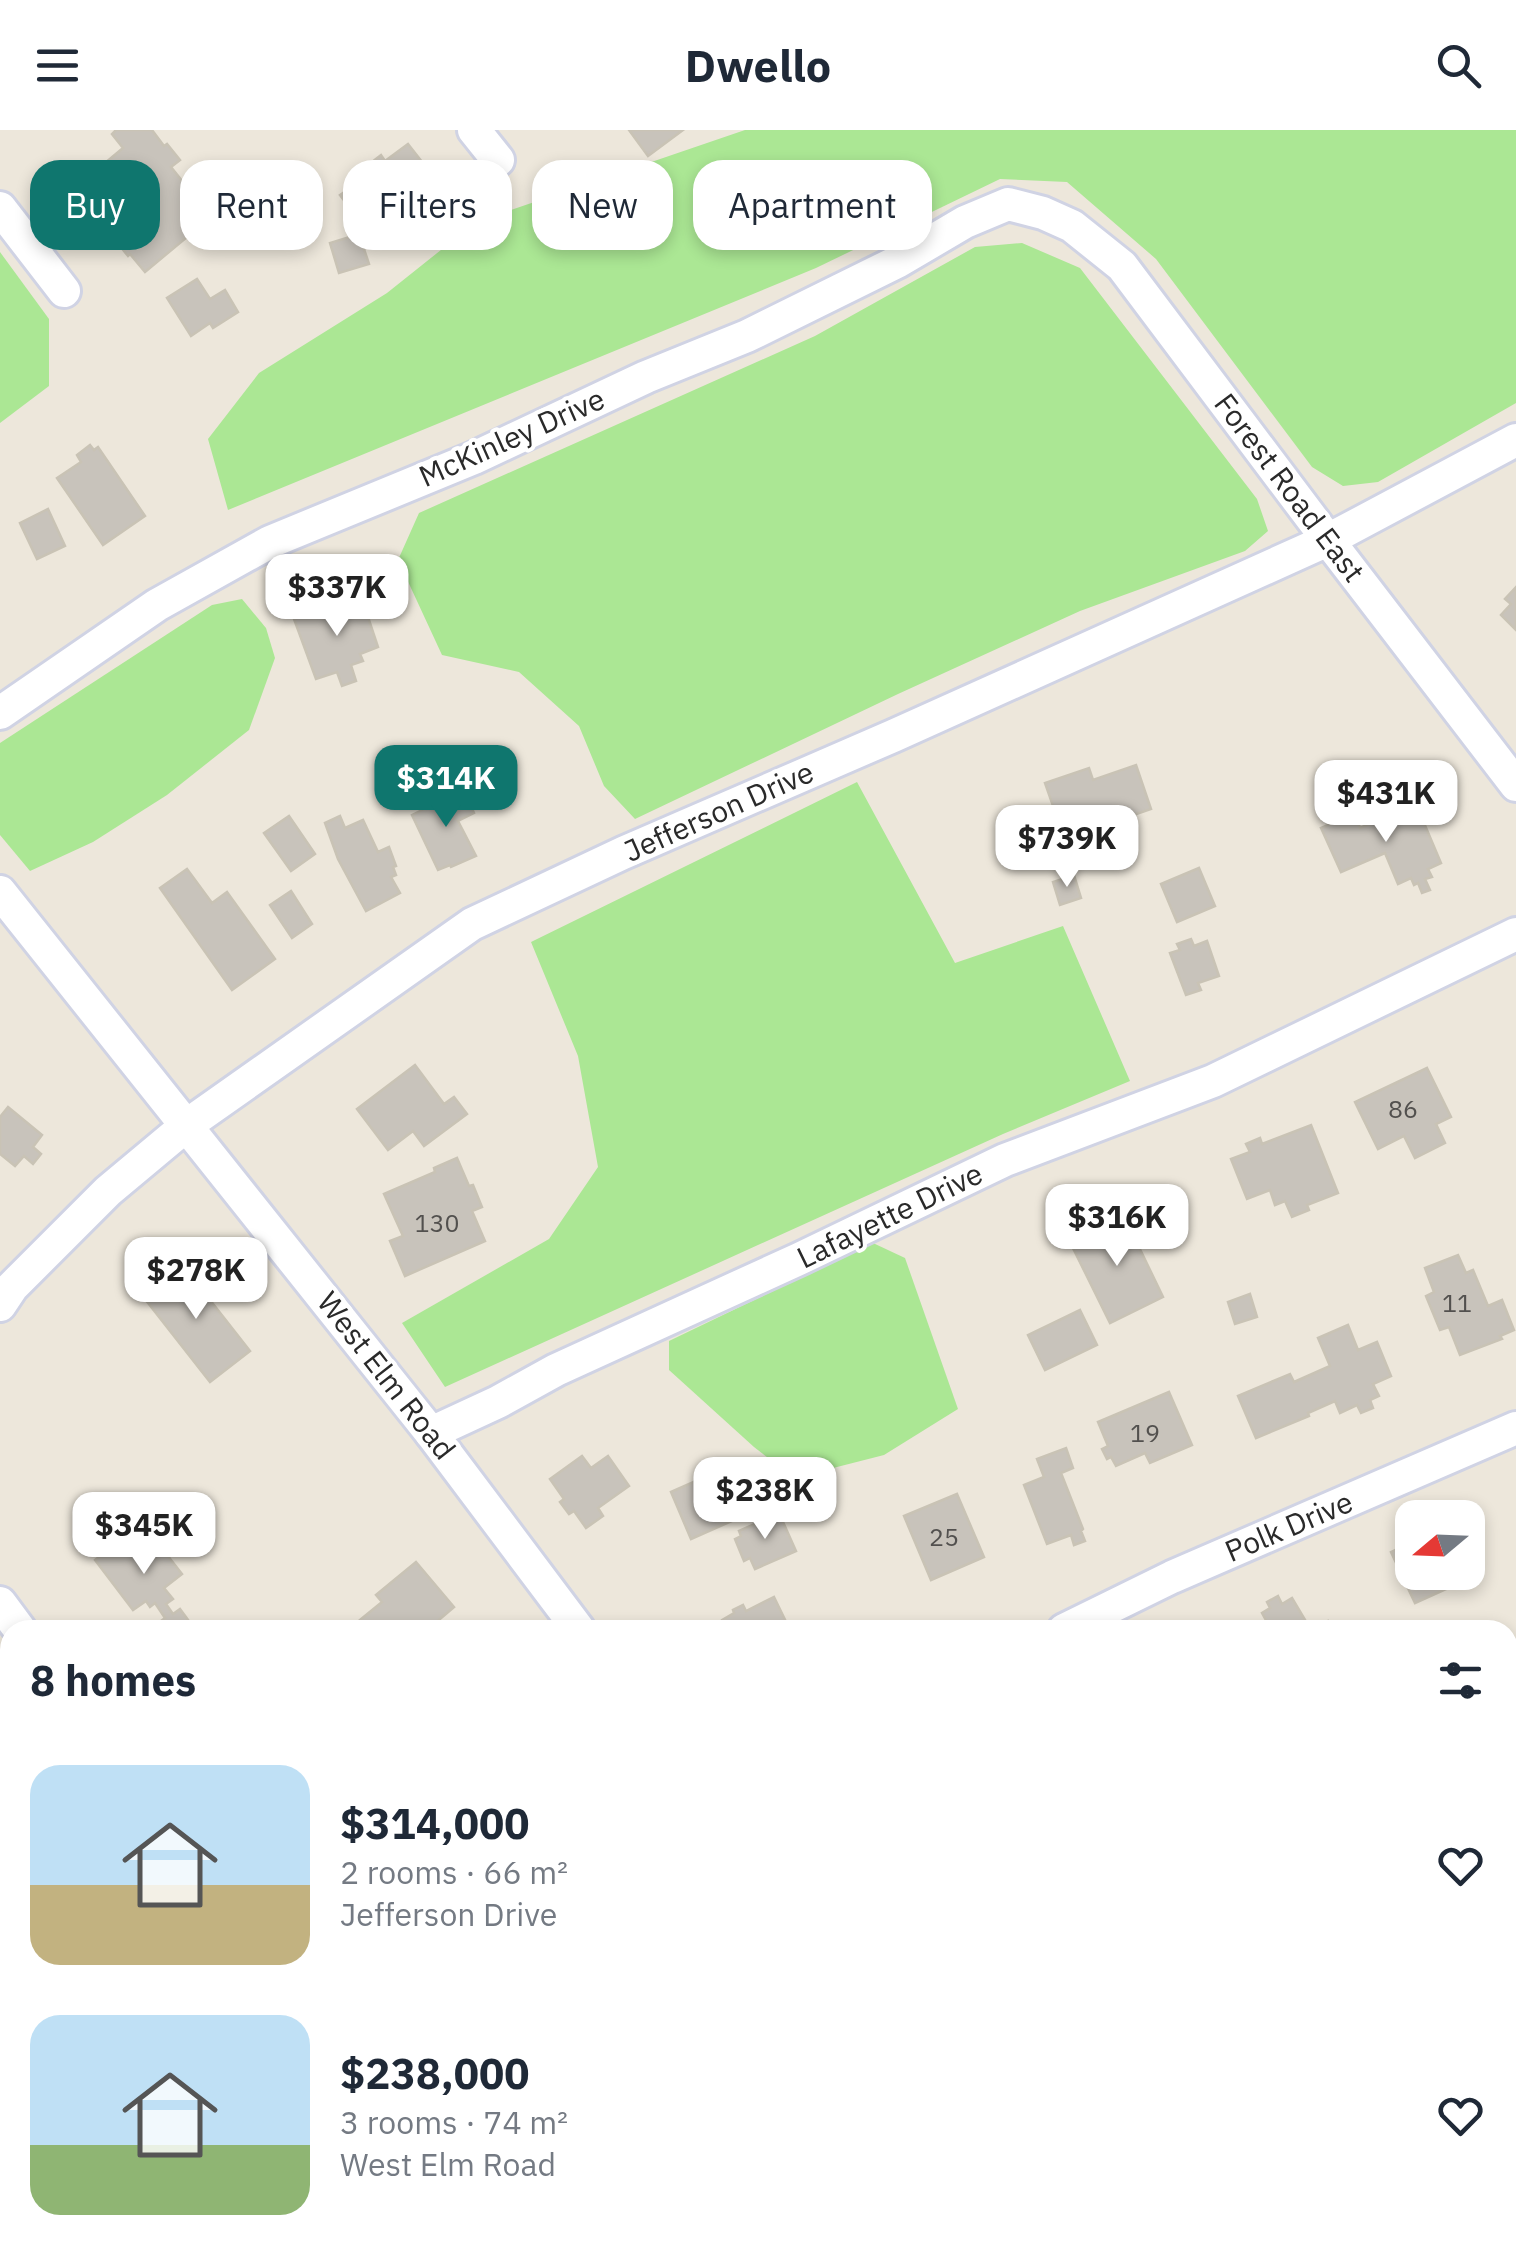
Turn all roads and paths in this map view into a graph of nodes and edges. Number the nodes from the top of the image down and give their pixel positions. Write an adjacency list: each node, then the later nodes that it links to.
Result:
1 (474, 130): 2 (street)
2 (498, 160)
3 (0, 208): 5 (street)
4 (1042, 213): 7 (street, Forest Road East); 8 (street, McKinley Drive)
5 (64, 291)
6 (1516, 440): 7 (street, Jefferson Drive)
7 (1328, 540): 9 (street, Forest Road East); 12 (street, Jefferson Drive)
8 (0, 714)
9 (1516, 785)
10 (0, 892): 12 (street, West Elm Road)
11 (1516, 934): 15 (street, Lafayette Drive)
12 (187, 1125): 13 (street, Jefferson Drive); 15 (street, West Elm Road)
13 (0, 1305)
14 (1516, 1428): 17 (street, Polk Drive)
15 (431, 1433): 16 (street, West Elm Road)
16 (571, 1620)
17 (1084, 1620)

